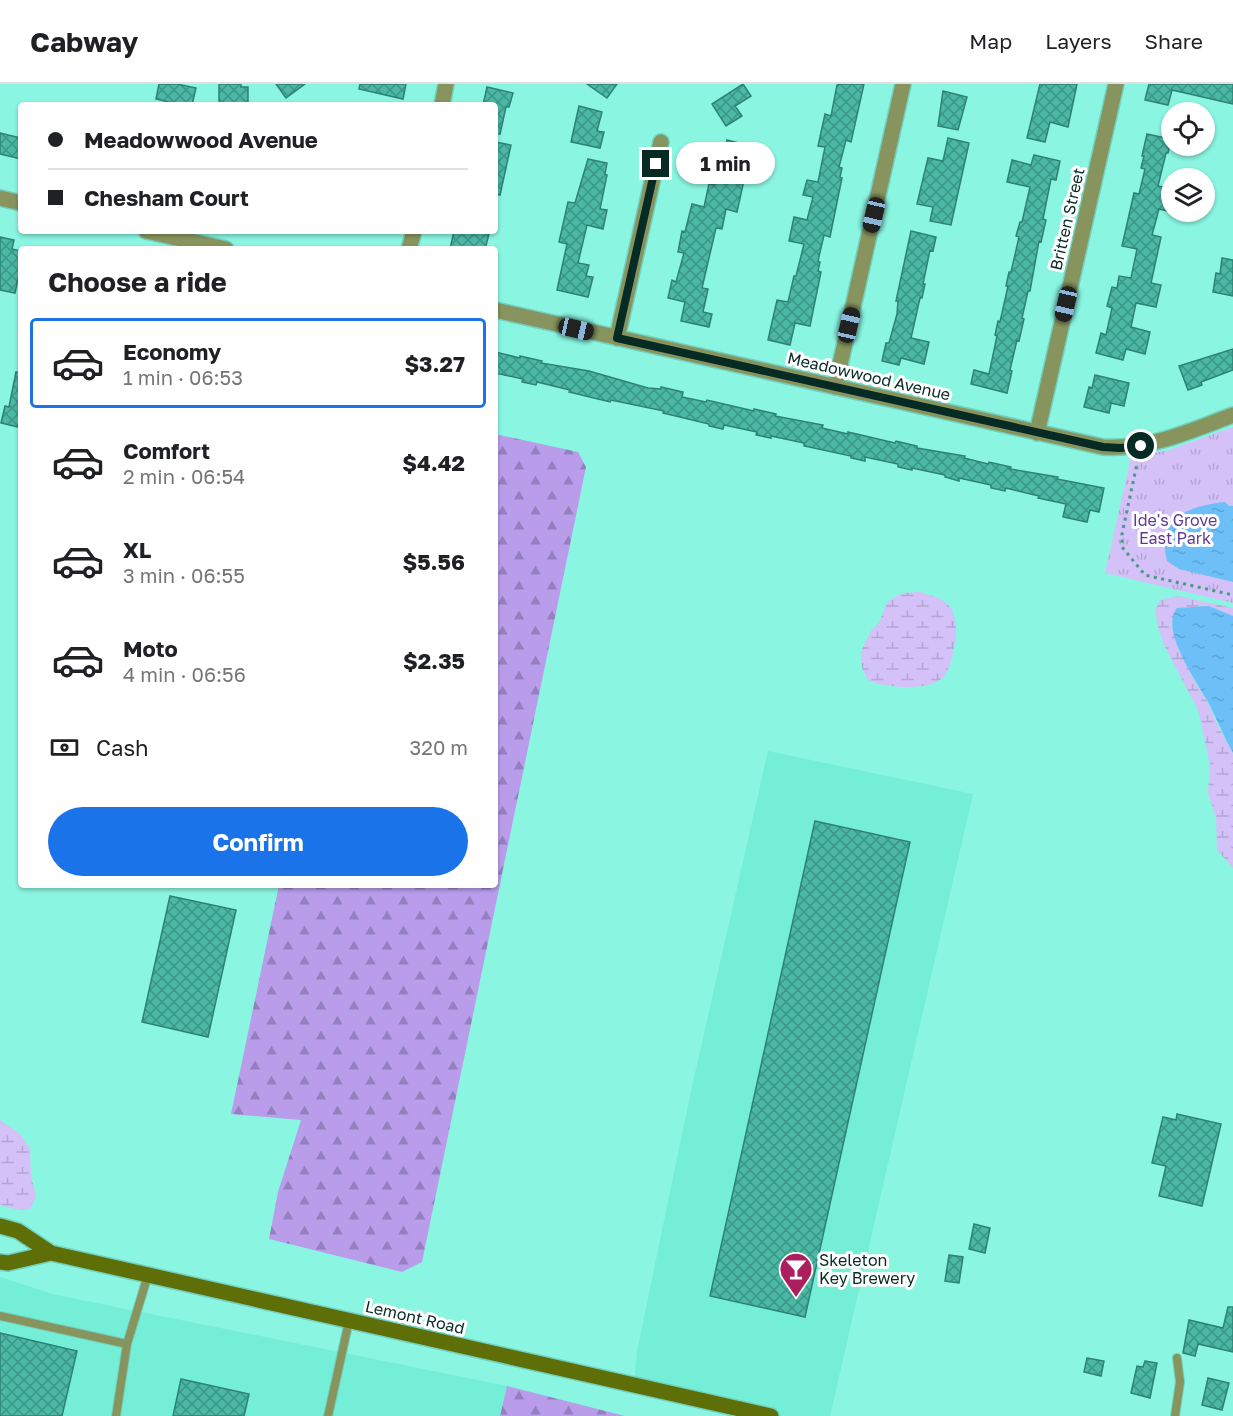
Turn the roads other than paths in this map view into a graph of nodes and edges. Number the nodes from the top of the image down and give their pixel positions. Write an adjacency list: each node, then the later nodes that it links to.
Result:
1 (446, 84): 4 (street)
2 (903, 84): 12 (street)
3 (1116, 84): 14 (street, Britten Street)
4 (443, 102)
5 (661, 142): 11 (street)
6 (0, 198): 7 (street)
7 (18, 202)
8 (159, 234): 9 (street)
9 (213, 246)
10 (498, 311): 11 (street, Meadowwood Avenue)
11 (617, 338): 12 (street, Meadowwood Avenue)
12 (835, 387): 14 (street, Meadowwood Avenue)
13 (1233, 415): 14 (street, Meadowwood Avenue)
14 (1037, 433)
15 (0, 1226): 16 (main road, Lemont Road)
16 (51, 1253): 17 (main road, Lemont Road); 18 (main road, Lemont Road)
17 (0, 1262)
18 (148, 1275): 20 (main road, Lemont Road); 21 (lane)
19 (0, 1316): 21 (lane)
20 (349, 1321): 24 (lane); 25 (main road, Lemont Road)
21 (127, 1344): 23 (lane)
22 (1177, 1358): 26 (lane)
23 (116, 1416)
24 (328, 1416)
25 (771, 1416)
26 (1175, 1416)

